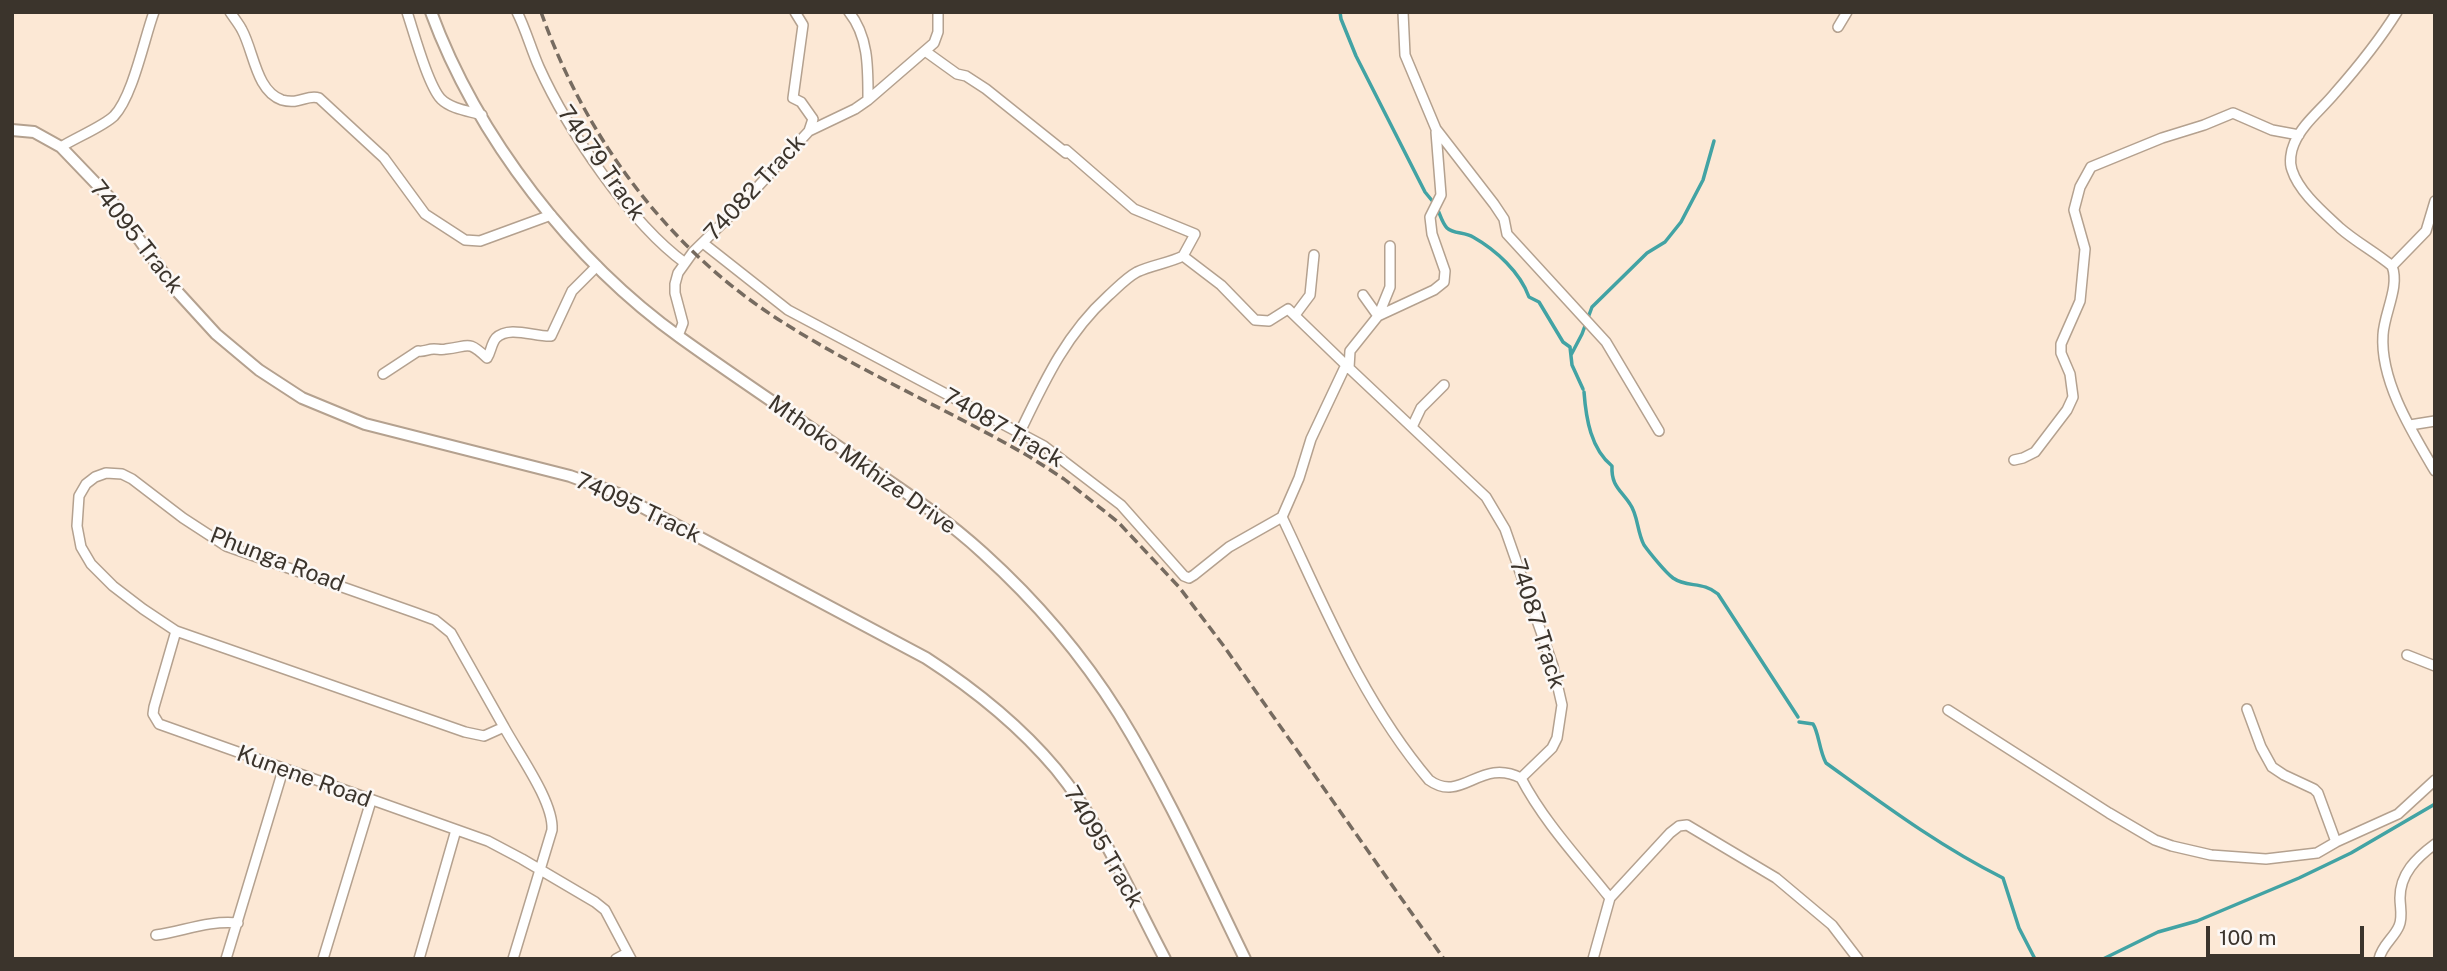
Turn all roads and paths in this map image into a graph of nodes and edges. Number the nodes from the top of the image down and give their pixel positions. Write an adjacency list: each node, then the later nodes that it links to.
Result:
1 (154, 12): 20 (street)
2 (230, 12): 22 (street)
3 (407, 12): 15 (street)
4 (431, 12): 15 (street, Mthoko Mkhize Drive)
5 (517, 12): 27 (street, 74079 Track)
6 (795, 12): 18 (street)
7 (849, 12): 14 (street)
8 (938, 12): 13 (street, 74082 Track)
9 (1403, 12): 16 (street)
10 (1847, 12): 12 (street)
11 (2397, 12): 19 (street)
12 (1838, 27)
13 (925, 51): 14 (street, 74082 Track); 26 (street)
14 (868, 100): 18 (street, 74082 Track)
15 (482, 115): 22 (street, Mthoko Mkhize Drive)
16 (1436, 129): 32 (street); 40 (street)
17 (12, 130): 20 (street, 74095 Track)
18 (809, 131): 23 (street, 74082 Track)
19 (2299, 135): 29 (street); 42 (street)
20 (61, 147): 68 (street, 74095 Track)
21 (2435, 201): 29 (street)
22 (551, 215): 28 (street, Mthoko Mkhize Drive)
23 (703, 243): 27 (street, 74082 Track); 41 (street, 74087 Track)
24 (1390, 246): 32 (street)
25 (1314, 255): 31 (street)
26 (1183, 256): 31 (street); 41 (street)
27 (685, 264): 33 (street, 74082 Track)
28 (597, 266): 33 (street, Mthoko Mkhize Drive); 35 (street)
29 (2392, 266): 38 (street)
30 (1363, 295): 32 (street)
31 (1295, 315): 34 (street, 74087 Track)
32 (1378, 316): 34 (street)
33 (678, 336): 69 (street, Mthoko Mkhize Drive)
34 (1349, 368): 39 (street, 74087 Track); 44 (street)
35 (383, 374)
36 (1444, 385): 39 (street)
37 (2435, 421): 38 (street)
38 (2410, 425): 43 (street)
39 (1412, 427): 52 (street, 74087 Track)
40 (1660, 431)
41 (1020, 432): 44 (street, 74087 Track)
42 (2014, 460)
43 (2435, 471)
44 (1282, 517): 52 (street)
45 (176, 631): 50 (street, Phunga Road); 50 (street, Phunga Road); 51 (street, Kunene Road)
46 (2407, 654): 47 (street)
47 (2435, 666)
48 (2247, 709): 56 (street)
49 (1948, 710): 56 (street)
50 (504, 727): 58 (street)
51 (284, 770): 54 (street, Kunene Road); 60 (street)
52 (1521, 778): 59 (street)
53 (2435, 780): 56 (street)
54 (371, 801): 55 (street, Kunene Road); 64 (street)
55 (456, 830): 58 (street, Kunene Road); 65 (street)
56 (2336, 842)
57 (2435, 844): 72 (street)
58 (540, 870): 62 (street, Kunene Road); 66 (street)
59 (1610, 898): 70 (street); 71 (street)
60 (238, 923): 61 (street); 63 (street)
61 (156, 935)
62 (629, 956): 67 (street)
63 (226, 959)
64 (323, 959)
65 (419, 959)
66 (513, 959)
67 (616, 959)
68 (1165, 959)
69 (1245, 959)
70 (1593, 959)
71 (1858, 959)
72 (2379, 959)

